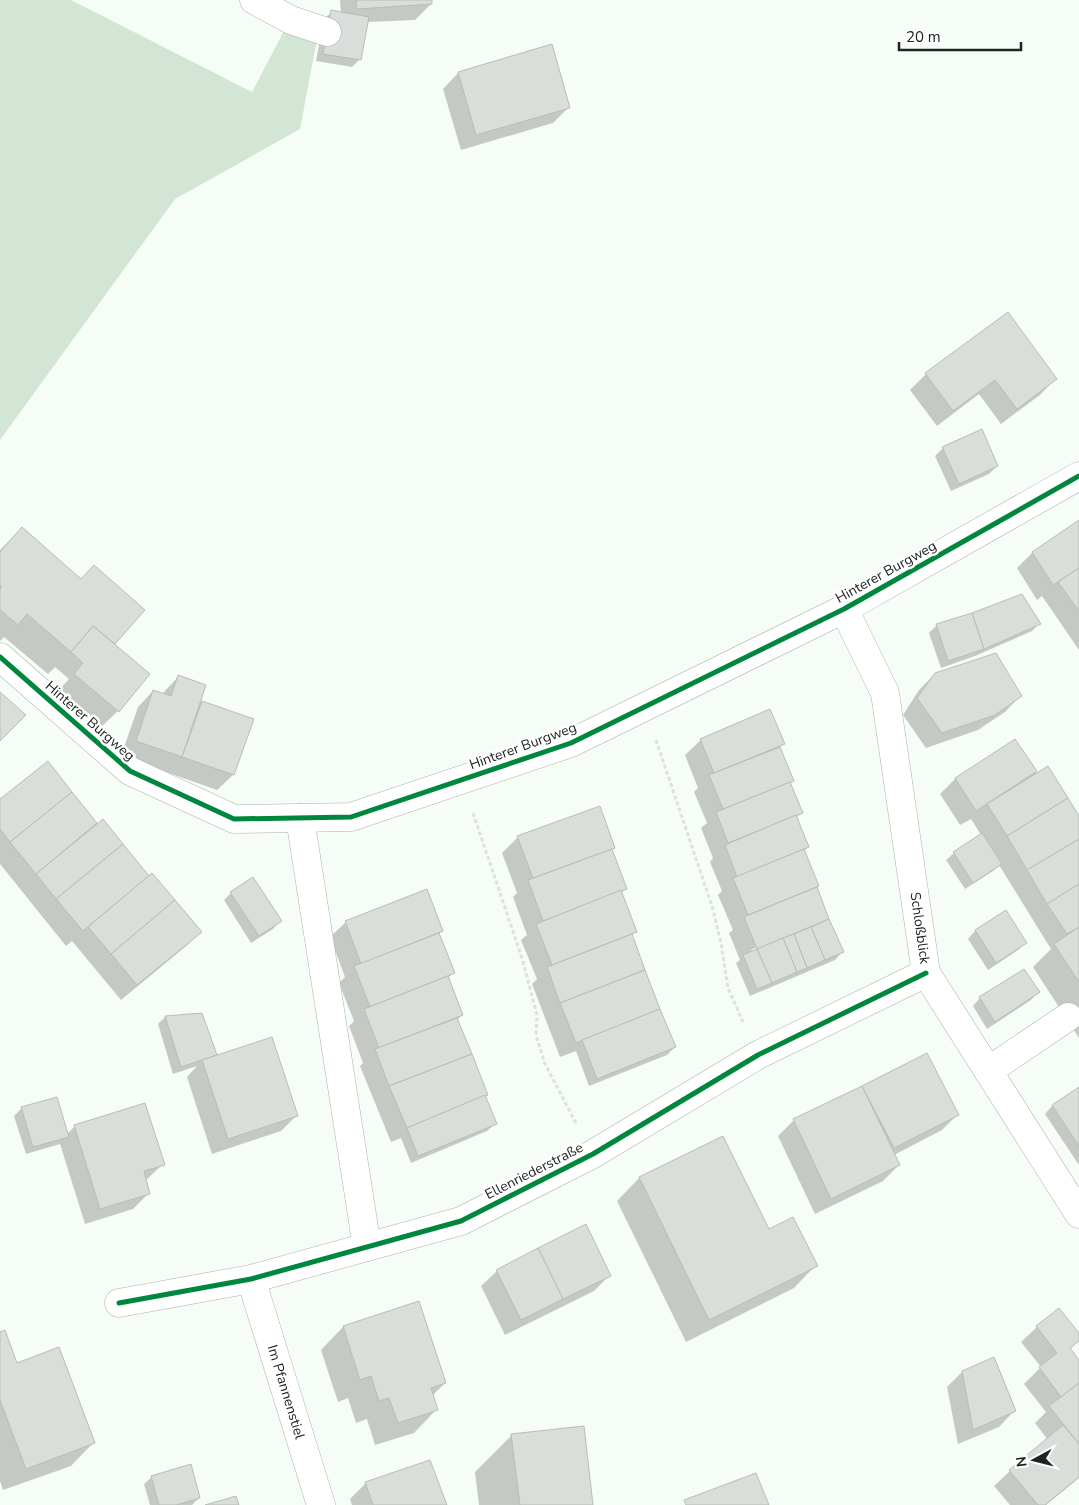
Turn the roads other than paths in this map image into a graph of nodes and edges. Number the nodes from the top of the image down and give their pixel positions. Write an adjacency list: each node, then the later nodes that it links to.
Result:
1 (254, 0): 2 (street)
2 (327, 32)
3 (1079, 476): 4 (street, Hinterer Burgweg)
4 (844, 609): 6 (street, Hinterer Burgweg); 7 (street, Schloßblick)
5 (0, 656): 6 (street, Hinterer Burgweg)
6 (300, 818): 11 (street)
7 (926, 973): 9 (street, Schloßblick); 11 (street, Ellenriederstraße)
8 (1068, 1017): 9 (street)
9 (988, 1071): 10 (street, Schloßblick)
10 (1079, 1214)
11 (366, 1247): 12 (street, Ellenriederstraße)
12 (251, 1279): 13 (street, Ellenriederstraße); 14 (street, Im Pfannenstiel)
13 (119, 1303)
14 (321, 1505)

